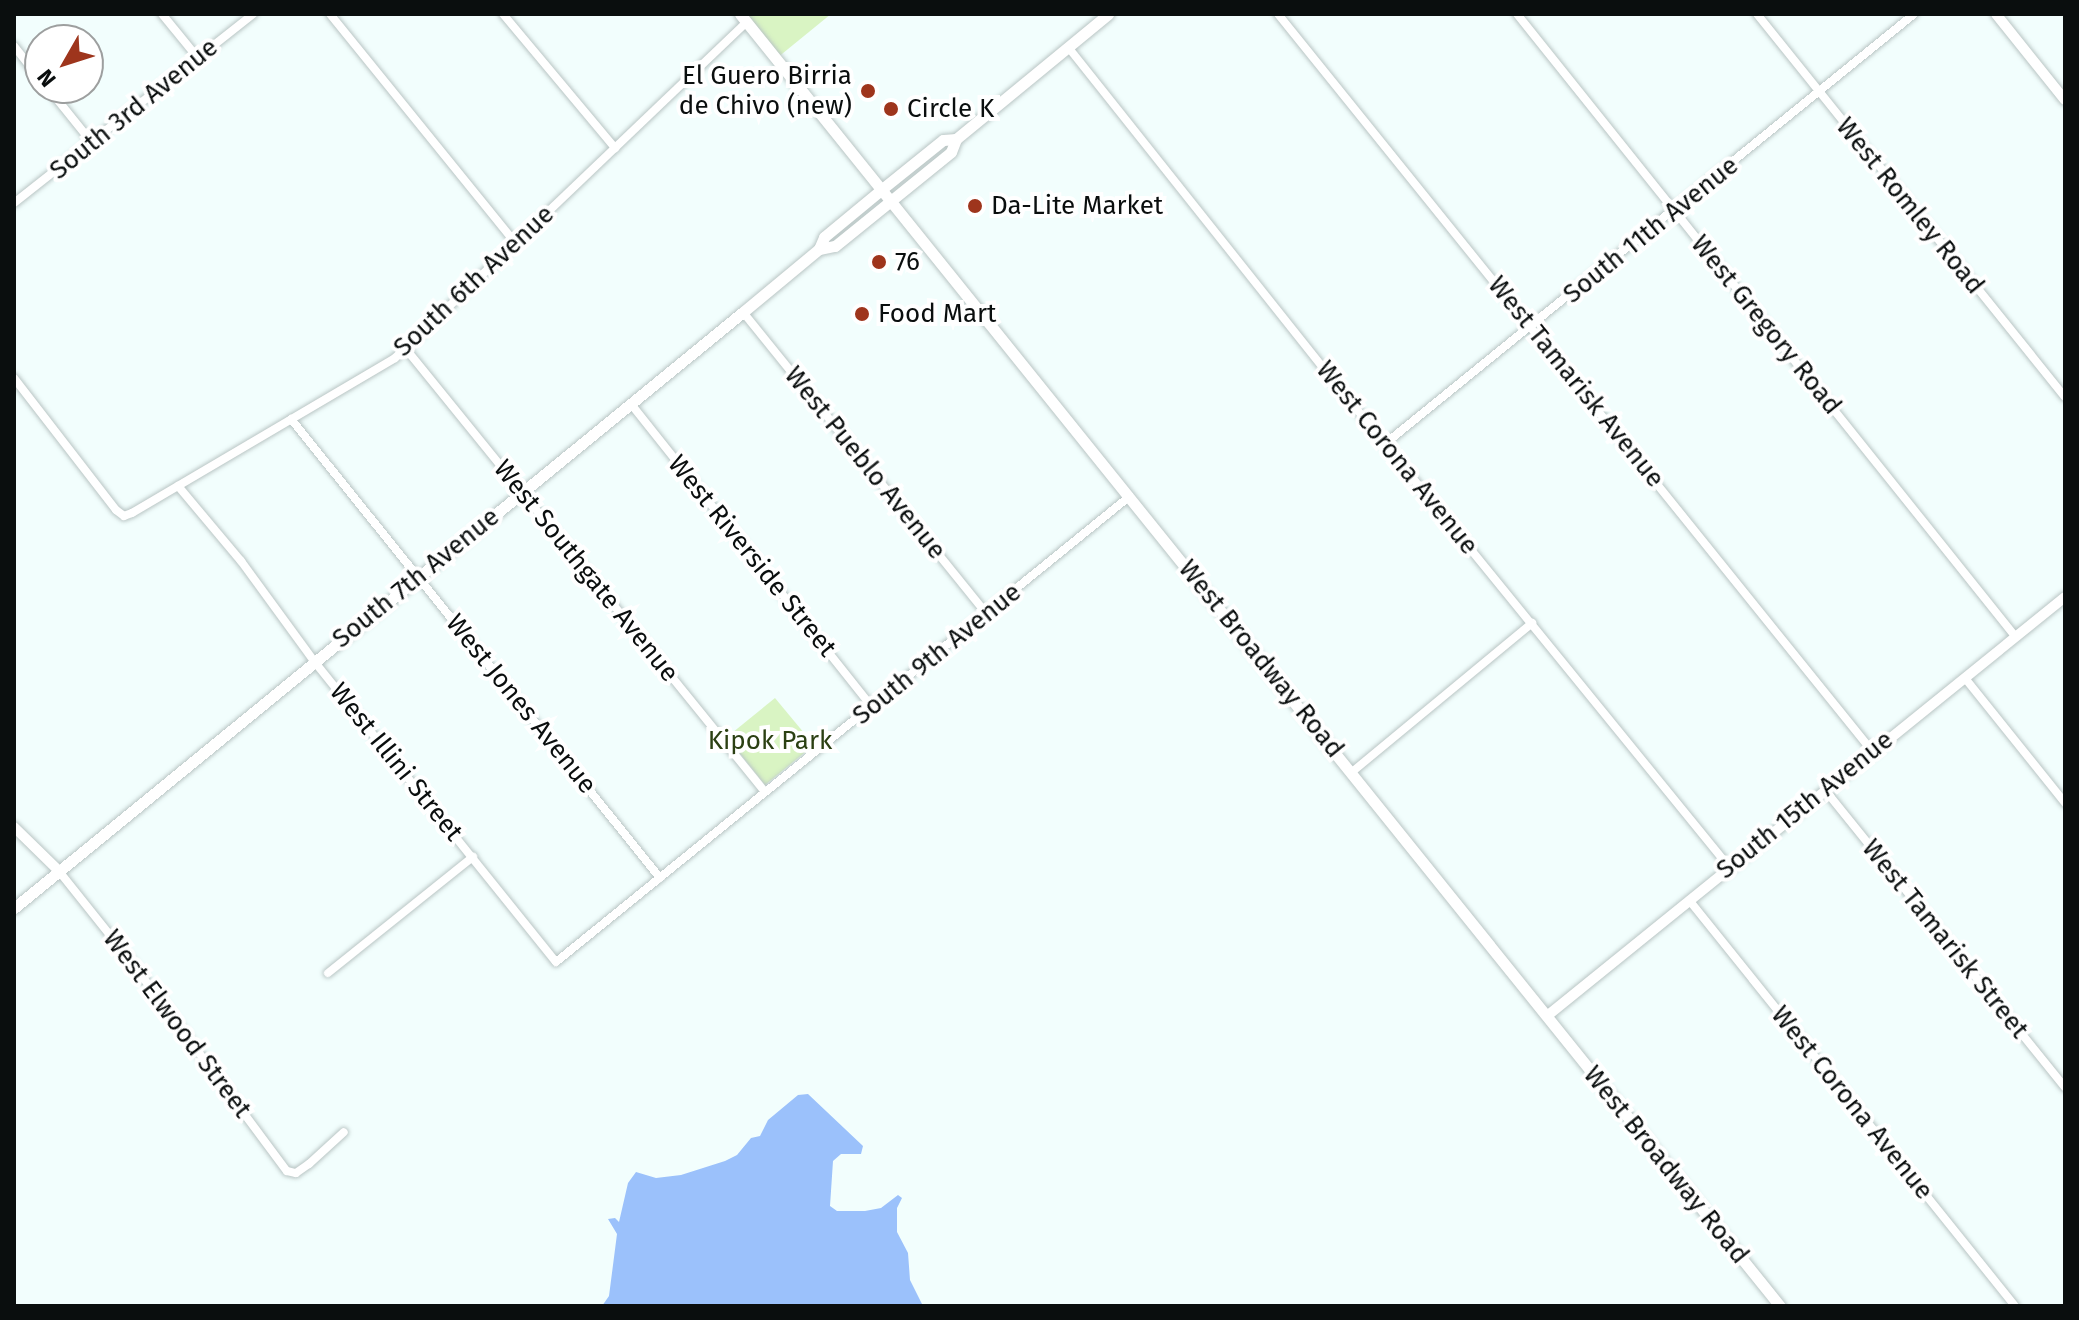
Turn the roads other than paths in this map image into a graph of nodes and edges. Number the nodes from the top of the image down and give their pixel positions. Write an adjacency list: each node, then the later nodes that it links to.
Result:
1 (162, 14): 13 (street)
2 (253, 14): 13 (street, South 3rd Avenue)
3 (330, 14): 24 (street)
4 (503, 14): 19 (street)
5 (1108, 14): 12 (main road, South 7th Avenue)
6 (1278, 14): 27 (street, West Tamarisk Avenue)
7 (1517, 14): 23 (street, West Gregory Road)
8 (1757, 14): 14 (street, West Romley Road)
9 (1914, 14): 14 (street, South 11th Avenue)
10 (1996, 14): 15 (street)
11 (743, 18): 19 (street, South 6th Avenue); 20 (main road, West Broadway Road)
12 (1068, 47): 17 (main road, South 7th Avenue); 33 (street, West Corona Avenue)
13 (198, 58): 18 (street, South 3rd Avenue)
14 (1819, 93): 23 (street, South 11th Avenue); 30 (street, West Romley Road)
15 (2065, 100)
16 (61, 104): 18 (street)
17 (956, 139): 20 (main road, South 7th Avenue); 21 (main road, South 7th Avenue)
18 (93, 144): 22 (street, South 3rd Avenue)
19 (615, 148): 24 (street, South 6th Avenue)
20 (882, 189): 21 (main road, West Broadway Road); 25 (main road, South 7th Avenue)
21 (891, 200): 25 (main road, South 7th Avenue); 36 (main road, West Broadway Road)
22 (14, 203)
23 (1674, 210): 27 (street, South 11th Avenue); 41 (street, West Gregory Road)
24 (516, 244): 28 (street, South 6th Avenue)
25 (819, 249): 26 (main road, South 7th Avenue)
26 (743, 312): 31 (main road, South 7th Avenue); 39 (street, West Pueblo Avenue)
27 (1532, 328): 33 (street, South 11th Avenue); 45 (street, West Tamarisk Avenue)
28 (406, 349): 32 (street, South 6th Avenue); 35 (street, West Southgate Avenue)
29 (14, 378): 34 (street, South 6th Avenue)
30 (2065, 397)
31 (631, 404): 35 (main road, South 7th Avenue); 44 (street, West Riverside Street)
32 (291, 419): 34 (street, South 6th Avenue); 37 (street, West Jones Avenue)
33 (1386, 443): 40 (street, West Corona Avenue)
34 (178, 486): 42 (street, West Illini Street)
35 (522, 492): 37 (main road, South 7th Avenue); 48 (street, West Southgate Avenue)
36 (1130, 496): 39 (street, South 9th Avenue); 46 (main road, West Broadway Road)
37 (419, 576): 42 (main road, South 7th Avenue); 54 (street, West Jones Avenue)
38 (2065, 597): 41 (street, South 15th Avenue)
39 (986, 613): 44 (street, South 9th Avenue)
40 (1532, 623): 46 (street); 52 (street, West Corona Avenue)
41 (2015, 636): 43 (street, South 15th Avenue)
42 (314, 661): 51 (street, West Illini Street); 53 (main road, South 7th Avenue)
43 (1965, 678): 45 (street, South 15th Avenue); 49 (street)
44 (872, 707): 48 (street, South 9th Avenue)
45 (1872, 751): 47 (street, South 15th Avenue)
46 (1352, 772): 59 (main road, West Broadway Road)
47 (1825, 790): 52 (street, South 15th Avenue); 60 (street, West Tamarisk Street)
48 (765, 792): 54 (street, South 9th Avenue)
49 (2065, 803)
50 (14, 827): 53 (street, West Elwood Street)
51 (473, 857): 57 (street, West Illini Street); 58 (street)
52 (1729, 867): 55 (street, South 15th Avenue)
53 (58, 870): 56 (main road, South 7th Avenue); 61 (street, West Elwood Street)
54 (660, 878): 57 (street, South 9th Avenue)
55 (1689, 900): 59 (street, South 15th Avenue); 63 (street, West Corona Avenue)
56 (14, 908)
57 (556, 962)
58 (328, 973)
59 (1547, 1016): 62 (main road, West Broadway Road)
60 (2065, 1087)
61 (344, 1132)
62 (1780, 1306)
63 (2015, 1306)

